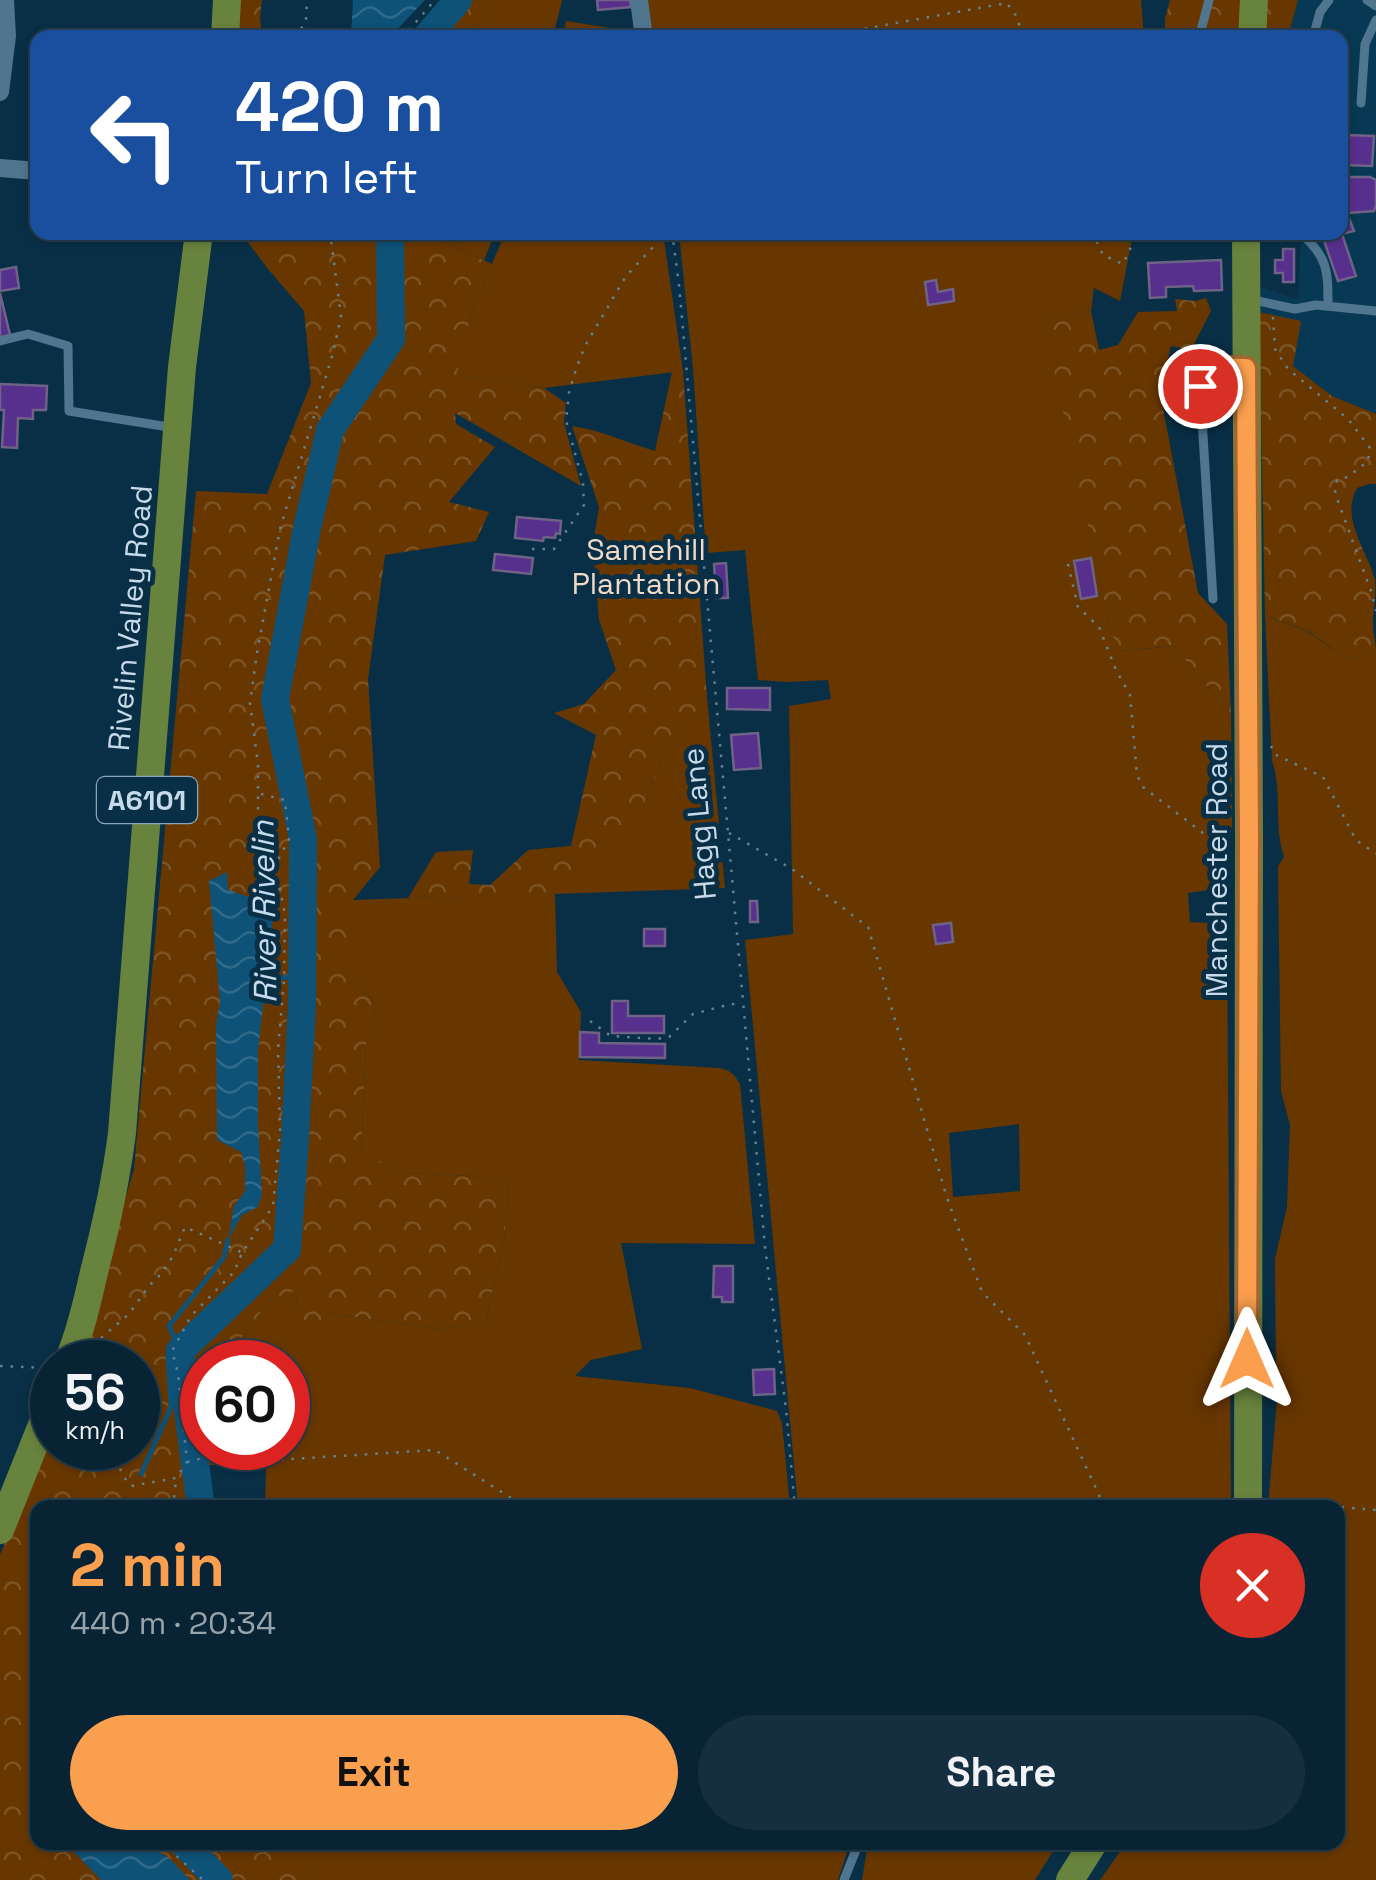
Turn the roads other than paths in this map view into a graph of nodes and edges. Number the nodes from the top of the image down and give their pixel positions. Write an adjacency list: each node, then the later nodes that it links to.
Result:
1 (5, 0): 15 (street)
2 (227, 0): 10 (main road)
3 (639, 0): 11 (street)
4 (1209, 0): 12 (lane)
5 (1254, 0): 13 (main road)
6 (1329, 0): 14 (lane)
7 (1367, 0): 8 (lane)
8 (1376, 6)
9 (1376, 20): 16 (lane)
10 (225, 30)
11 (643, 30)
12 (1201, 30)
13 (1252, 30)
14 (1316, 30)
15 (0, 92)
16 (1361, 103)
17 (0, 168): 18 (street)
18 (30, 170)
19 (197, 240): 27 (main road, Rivelin Valley Road / A6101)
20 (1248, 240): 22 (main road, Manchester Road)
21 (1308, 240): 23 (lane)
22 (1259, 300): 23 (lane); 26 (main road, Manchester Road)
23 (1328, 306): 24 (lane)
24 (1376, 311)
25 (0, 341): 27 (lane)
26 (1246, 368): 28 (lane); 31 (main road, Manchester Road)
27 (178, 429): 29 (main road, Rivelin Valley Road / A6101)
28 (1213, 599)
29 (75, 1340)
30 (30, 1455): 32 (main road)
31 (1248, 1500)
32 (0, 1530)
33 (856, 1850): 35 (lane)
34 (1089, 1850): 36 (main road)
35 (844, 1880)
36 (1070, 1880)

